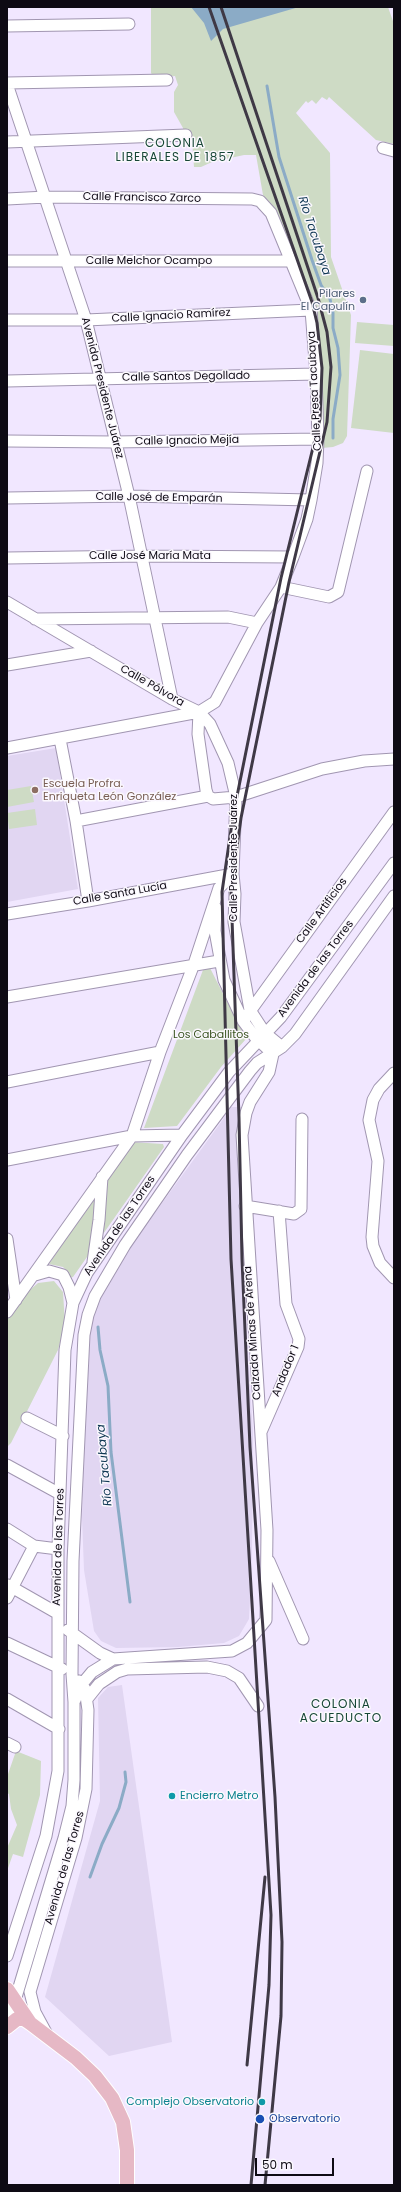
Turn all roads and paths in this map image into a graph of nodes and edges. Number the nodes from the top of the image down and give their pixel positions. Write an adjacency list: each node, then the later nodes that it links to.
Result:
1 (129, 24): 2 (street)
2 (7, 26)
3 (168, 80): 4 (street)
4 (7, 84): 7 (street, Avenida Presidente Juárez)
5 (186, 134): 7 (street)
6 (7, 142): 7 (street)
7 (27, 142): 8 (street, Avenida Presidente Juárez)
8 (46, 196): 9 (street, Calle Francisco Zarco); 10 (street, Calle Francisco Zarco); 12 (street, Avenida Presidente Juárez)
9 (7, 199)
10 (271, 213): 13 (street, Calle Presa Tacubaya)
11 (7, 261): 12 (street, Calle Melchor Ocampo)
12 (68, 261): 13 (street, Calle Melchor Ocampo); 16 (street, Avenida Presidente Juárez)
13 (292, 261): 14 (street, Calle Presa Tacubaya)
14 (310, 310): 16 (street, Calle Ignacio Ramírez); 17 (street, Calle Presa Tacubaya)
15 (7, 320): 16 (street, Calle Ignacio Ramírez)
16 (86, 320): 18 (street, Avenida Presidente Juárez)
17 (316, 374): 18 (street, Calle Santos Degollado); 20 (street, Calle Presa Tacubaya)
18 (100, 379): 19 (street, Calle Santos Degollado); 22 (street, Avenida Presidente Juárez)
19 (7, 381)
20 (318, 439): 22 (street, Calle Ignacio Mejía); 26 (street, Calle Presa Tacubaya)
21 (7, 441): 22 (street, Calle Ignacio Mejía)
22 (114, 442): 24 (street, Avenida Presidente Juárez)
23 (367, 470): 30 (street)
24 (129, 496): 25 (street, Calle José de Emparán); 26 (street, Calle José de Emparán); 27 (street, Avenida Presidente Juárez)
25 (7, 498)
26 (311, 500): 28 (street, Calle Presa Tacubaya)
27 (142, 556): 28 (street, Calle José María Mata); 29 (street, Calle José María Mata); 32 (street, Avenida Presidente Juárez)
28 (293, 557): 30 (street, Calle Presa Tacubaya)
29 (7, 558)
30 (281, 587): 34 (street, Calle Presa Tacubaya)
31 (7, 602): 33 (street, Calle Pólvora)
32 (154, 616): 33 (street); 34 (street); 37 (street, Avenida Presidente Juárez)
33 (34, 619): 35 (street, Calle Pólvora)
34 (257, 623): 38 (street, Calle Presa Tacubaya)
35 (91, 651): 36 (street); 37 (street, Calle Pólvora)
36 (7, 665)
37 (172, 698): 38 (street, Calle Pólvora)
38 (199, 712): 39 (street); 42 (street); 43 (street, Calle Presidente Juárez)
39 (60, 739): 40 (street); 45 (street)
40 (7, 748)
41 (394, 759): 43 (street)
42 (208, 796): 43 (street); 45 (street)
43 (236, 797): 47 (street, Calle Presidente Juárez)
44 (394, 812): 55 (street, Calle Artificios)
45 (76, 821): 50 (street)
46 (394, 863): 57 (street, Avenida de las Torres)
47 (233, 874): 48 (street); 50 (street, Calle Santa Lucía); 55 (street, Calle Presidente Juárez)
48 (216, 896): 52 (street, Calle Presidente Juárez); 53 (street)
49 (394, 896): 58 (street, Avenida de las Torres)
50 (88, 901): 51 (street, Calle Santa Lucía)
51 (7, 914)
52 (219, 961): 53 (street); 56 (street, Calle Presidente Juárez)
53 (194, 964): 54 (street); 59 (street)
54 (7, 997)
55 (250, 1010): 56 (street, Calle Artificios); 57 (street, Calle Presidente Juárez)
56 (243, 1021): 57 (street, Calle Presidente Juárez)
57 (262, 1037): 58 (street, Calle Presidente Juárez); 63 (street, Avenida de las Torres)
58 (278, 1051): 67 (street, Calzada Minas de Arena); 88 (street, Avenida de las Torres)
59 (160, 1052): 61 (street); 64 (street)
60 (394, 1073): 72 (street)
61 (7, 1082)
62 (302, 1119): 68 (street)
63 (182, 1135): 64 (street); 70 (street, Avenida de las Torres)
64 (132, 1136): 65 (street); 66 (street)
65 (7, 1160)
66 (102, 1177): 70 (street); 71 (street)
67 (245, 1206): 68 (street); 77 (street, Calzada Minas de Arena)
68 (279, 1211): 77 (street, Andador 1)
69 (7, 1242): 73 (street)
70 (92, 1265): 74 (street, Avenida de las Torres)
71 (35, 1275): 73 (street); 74 (street)
72 (394, 1278)
73 (16, 1300): 75 (street)
74 (73, 1303): 78 (street, Avenida de las Torres)
75 (7, 1312)
76 (27, 1418): 78 (street)
77 (260, 1434): 84 (street, Calzada Minas de Arena)
78 (63, 1436): 80 (street, Avenida de las Torres)
79 (7, 1466): 80 (street)
80 (60, 1494): 83 (street, Avenida de las Torres)
81 (7, 1529): 82 (street)
82 (34, 1546): 83 (street); 85 (street)
83 (58, 1549): 87 (street, Avenida de las Torres)
84 (267, 1557): 89 (street); 91 (street, Calzada Minas de Arena)
85 (10, 1586): 86 (street); 87 (street)
86 (7, 1598)
87 (57, 1617): 88 (street); 92 (street, Avenida de las Torres)
88 (72, 1634): 91 (street); 93 (street, Avenida de las Torres)
89 (303, 1639)
90 (7, 1643): 92 (street)
91 (112, 1659): 94 (street)
92 (57, 1667): 93 (street, Avenida de las Torres); 99 (street, Avenida de las Torres)
93 (72, 1674): 94 (street, Avenida de las Torres); 97 (street, Avenida de las Torres)
94 (82, 1684): 96 (street, Avenida de las Torres); 97 (street)
95 (7, 1699): 99 (street)
96 (87, 1699): 98 (street); 105 (street, Avenida de las Torres)
97 (74, 1702): 102 (street, Avenida de las Torres)
98 (258, 1706)
99 (59, 1729): 100 (street, Avenida de las Torres)
100 (7, 1956)
101 (7, 1989): 102 (main road)
102 (16, 2004): 103 (main road); 104 (street, Avenida de las Torres)
103 (30, 2023): 104 (main road); 105 (main road)
104 (7, 2027)
105 (49, 2036): 106 (main road)
106 (127, 2185)

